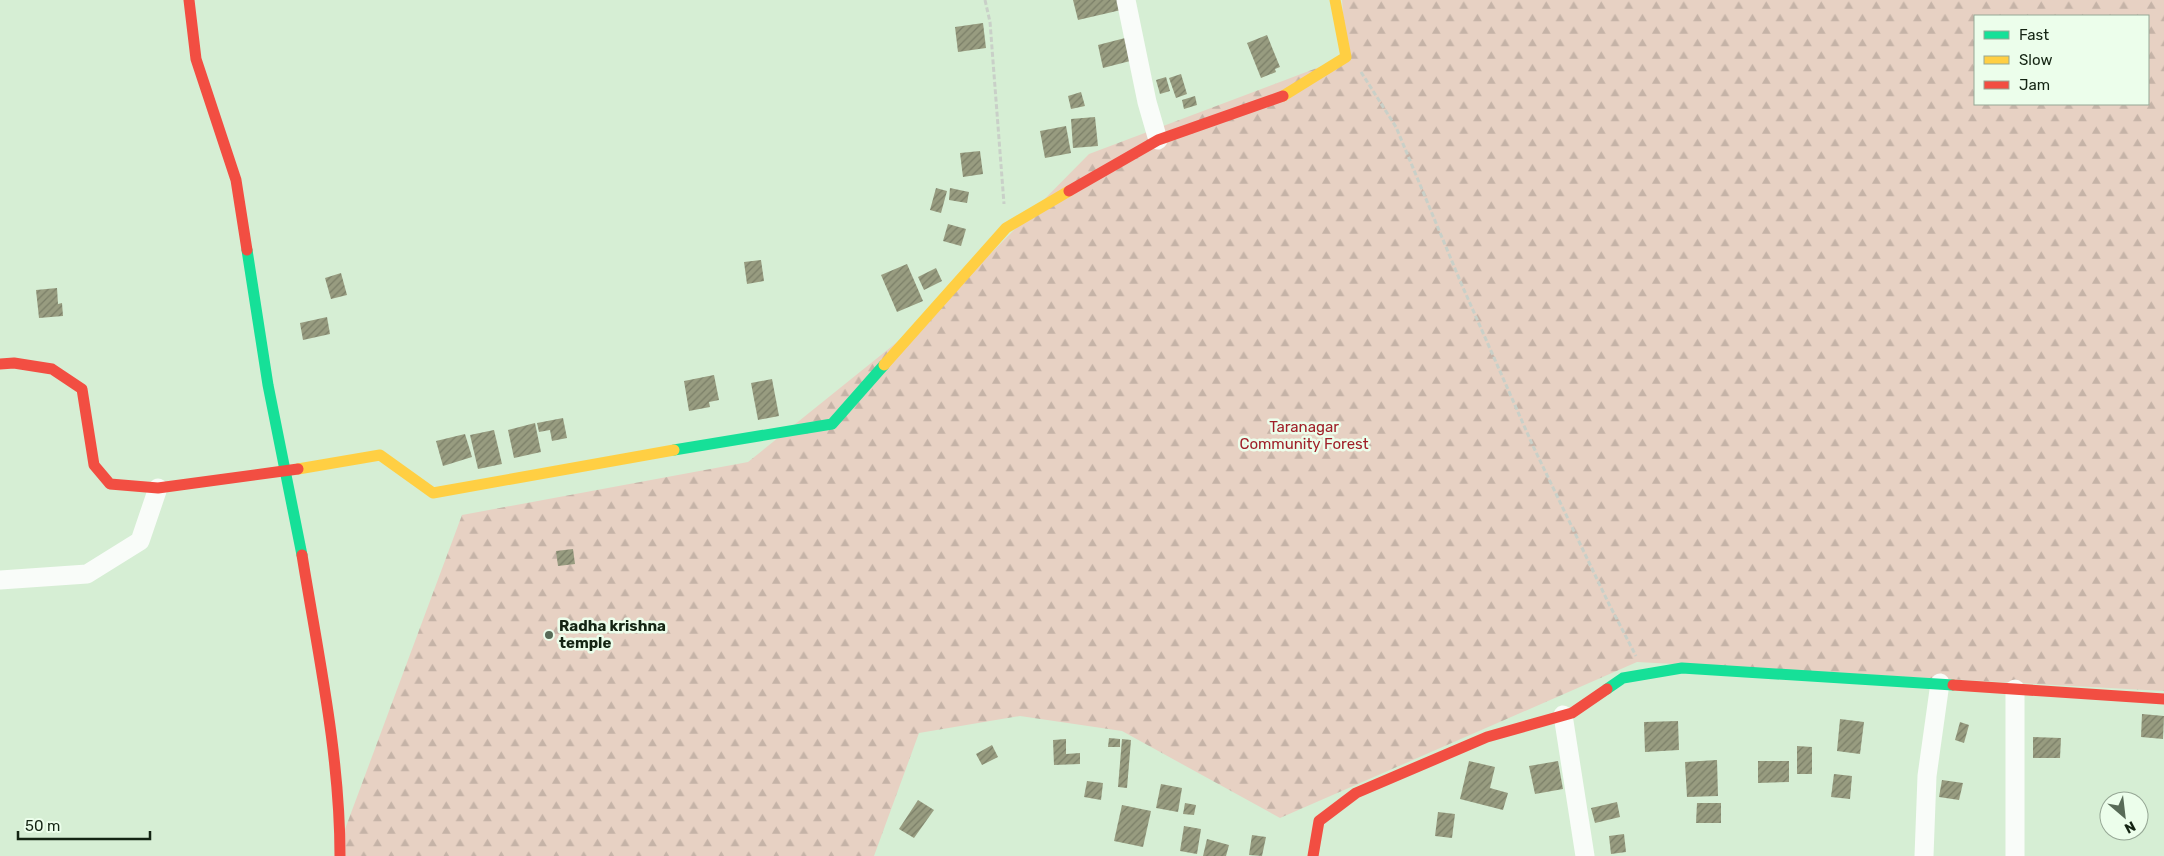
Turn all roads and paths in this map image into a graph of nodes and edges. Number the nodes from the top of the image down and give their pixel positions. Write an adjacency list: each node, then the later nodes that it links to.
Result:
1 (189, 0): 9 (street)
2 (985, 0): 7 (path)
3 (1126, 0): 6 (street)
4 (1335, 0): 5 (street)
5 (1346, 58): 6 (street); 12 (path)
6 (1158, 140): 7 (street)
7 (1006, 228): 9 (street)
8 (0, 364): 10 (street)
9 (285, 470): 10 (street); 17 (street)
10 (158, 488): 11 (street)
11 (0, 580)
12 (1646, 674): 13 (street); 16 (street)
13 (1940, 683): 14 (street); 20 (street)
14 (2015, 689): 15 (street); 21 (street)
15 (2164, 699)
16 (1563, 715): 18 (street); 19 (street)
17 (340, 856)
18 (1313, 856)
19 (1585, 856)
20 (1924, 856)
21 (2015, 856)

